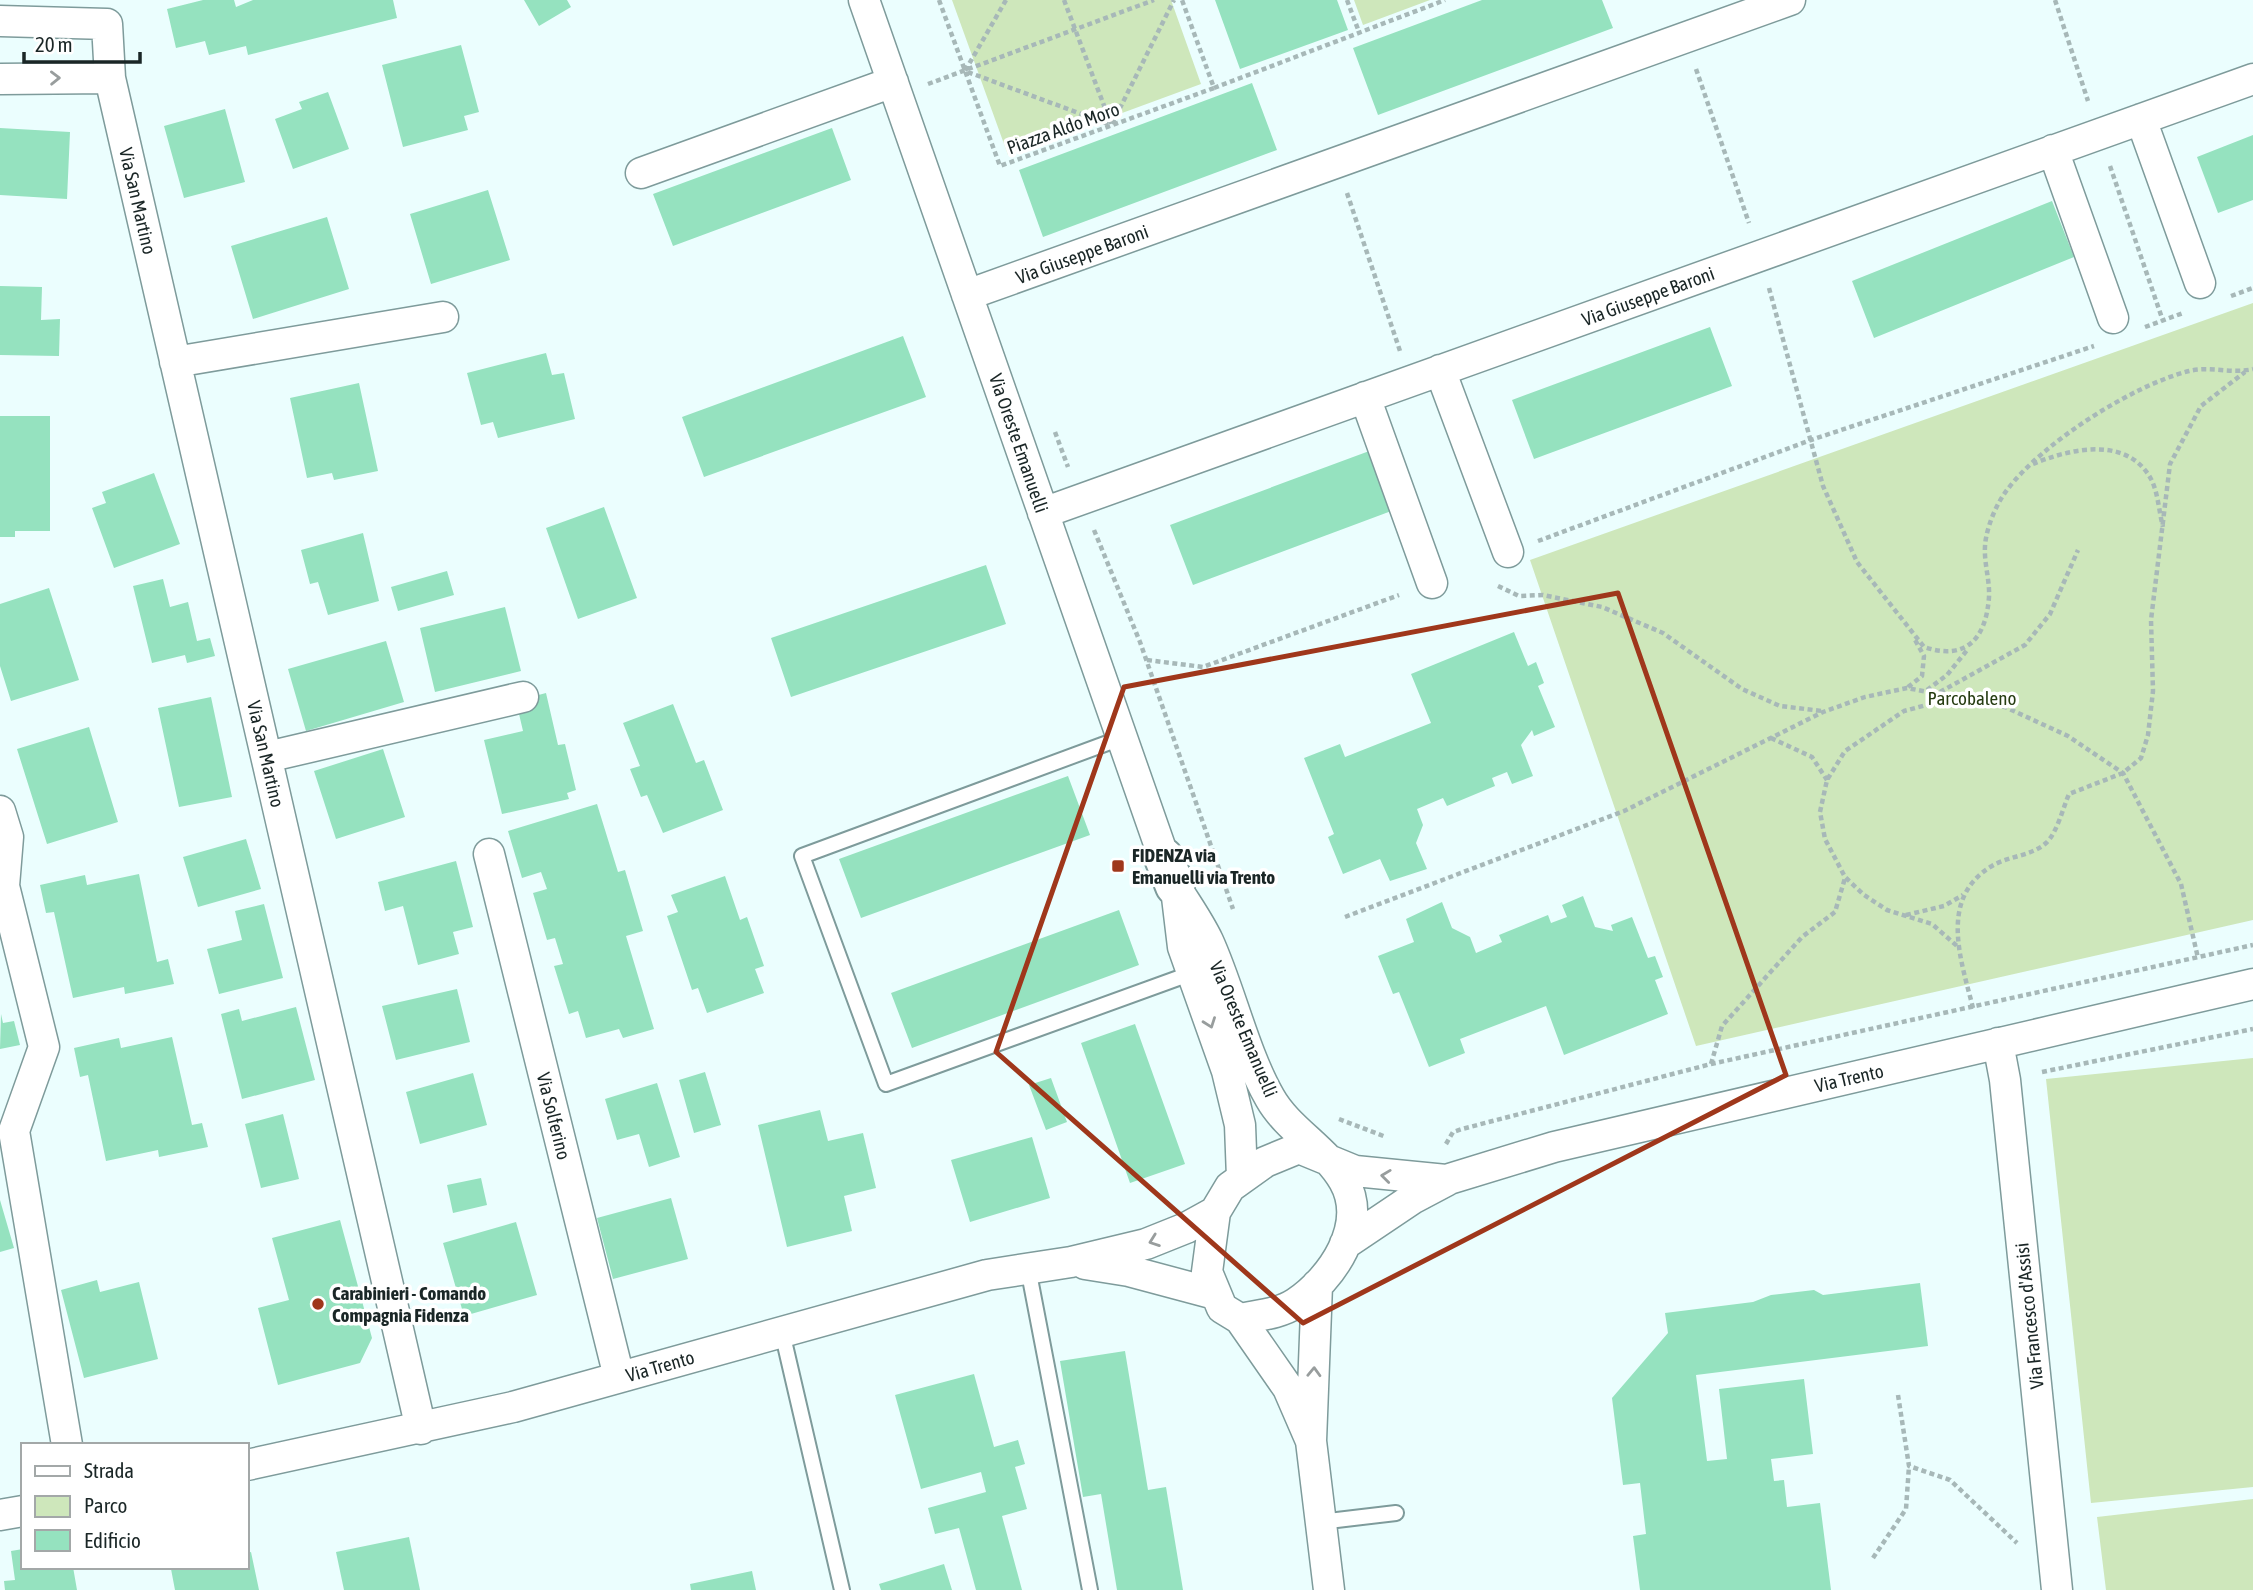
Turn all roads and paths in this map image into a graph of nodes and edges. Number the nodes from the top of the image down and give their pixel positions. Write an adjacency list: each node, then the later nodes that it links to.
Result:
1 (864, 0): 20 (street, Via Oreste Emanuelli)
2 (939, 0): 15 (path, Piazza Aldo Moro)
3 (1006, 0): 15 (path)
4 (1064, 0): 12 (path)
5 (1154, 0): 12 (path)
6 (1174, 0): 22 (path)
7 (1182, 0): 19 (path)
8 (1347, 0): 13 (path)
9 (1445, 0): 13 (path, Piazza Aldo Moro)
10 (1790, 0): 14 (street, Via Giuseppe Baroni)
11 (0, 21): 16 (street, Via San Martino)
12 (1076, 29): 15 (path); 22 (path)
13 (1359, 32): 19 (path, Piazza Aldo Moro)
14 (1685, 38): 25 (path); 28 (street, Via Giuseppe Baroni)
15 (965, 71): 20 (path); 22 (path); 22 (path, Piazza Aldo Moro)
16 (110, 78): 17 (street, one-way to 16); 33 (street, Via San Martino)
17 (0, 79)
18 (2253, 79): 21 (street, Via Giuseppe Baroni)
19 (1214, 88): 22 (path, Piazza Aldo Moro)
20 (895, 89): 24 (street); 28 (street, Via Oreste Emanuelli)
21 (2141, 119): 23 (street, Via Giuseppe Baroni); 26 (street)
22 (1112, 125)
23 (2053, 150): 25 (street, Via Giuseppe Baroni); 32 (street)
24 (641, 173)
25 (1760, 256): 35 (street, Via Giuseppe Baroni); 39 (path)
26 (2200, 283)
27 (2253, 288): 29 (path)
28 (967, 295): 42 (street, Via Oreste Emanuelli)
29 (2227, 298)
30 (2188, 312): 32 (path)
31 (443, 317): 33 (street)
32 (2117, 330): 39 (path)
33 (176, 362): 58 (street, Via San Martino)
34 (2253, 369): 36 (path)
35 (1440, 370): 37 (street, Via Giuseppe Baroni); 45 (street)
36 (2246, 371): 40 (path); 43 (path)
37 (1365, 397): 41 (street, Via Giuseppe Baroni); 46 (street)
38 (1052, 423): 41 (path)
39 (1811, 440): 45 (path); 47 (path)
40 (2030, 465): 43 (path); 48 (path)
41 (1080, 499): 42 (street, Via Giuseppe Baroni); 49 (path)
42 (1043, 513): 56 (street, Via Oreste Emanuelli)
43 (2164, 531): 59 (path)
44 (2078, 550): 52 (path)
45 (1508, 552): 55 (path)
46 (1432, 583): 49 (path)
47 (1905, 622): 48 (path); 50 (path)
48 (1969, 647): 51 (path)
49 (1147, 660): 65 (path)
50 (1907, 688): 51 (path); 55 (path)
51 (1927, 691): 52 (path)
52 (1939, 693): 53 (path)
53 (1959, 696): 59 (path); 60 (path)
54 (523, 697): 58 (street)
55 (1823, 712): 57 (path)
56 (1121, 738): 71 (street, Via Oreste Emanuelli); 71 (lane)
57 (1770, 738): 60 (path); 67 (path)
58 (267, 757): 94 (street, Via San Martino)
59 (2123, 773): 64 (path); 70 (path)
60 (1827, 780): 63 (path)
61 (0, 811): 96 (street)
62 (489, 854): 92 (street, Via Solferino)
63 (1846, 877): 66 (path); 76 (path)
64 (1964, 895): 66 (path); 69 (path)
65 (1235, 914)
66 (1905, 915): 69 (path)
67 (1345, 917)
68 (2253, 945): 70 (path)
69 (1958, 947): 73 (path)
70 (2197, 958): 73 (path)
71 (1204, 969): 81 (street, Via Oreste Emanuelli); 82 (street, Via Oreste Emanuelli, one-way to 82)
72 (2253, 984): 75 (street, Via Trento)
73 (1973, 1008): 76 (path)
74 (2253, 1029): 77 (path)
75 (1998, 1042): 77 (street, Via Francesco d'Assisi); 83 (street, Via Trento)
76 (1711, 1064): 80 (path)
77 (2004, 1080): 104 (street, Via Francesco d'Assisi)
78 (1338, 1119): 79 (path)
79 (1393, 1140)
80 (1433, 1142)
81 (1328, 1160): 82 (street); 83 (street, one-way to 81); 85 (street)
82 (1242, 1178): 84 (street)
83 (1447, 1180): 85 (street)
84 (1215, 1212): 86 (street, one-way to 86); 89 (street)
85 (1345, 1244): 88 (street)
86 (1071, 1262): 87 (street, Via Trento); 89 (street)
87 (1028, 1268): 91 (street, Via Trento); 106 (lane)
88 (1317, 1285): 90 (street); 95 (street, one-way to 88)
89 (1215, 1294): 90 (street)
90 (1240, 1319): 95 (street)
91 (782, 1332): 92 (street, Via Trento); 105 (lane)
92 (619, 1377): 94 (street, Via Trento)
93 (1898, 1395): 98 (path)
94 (421, 1429): 97 (street, Via Trento)
95 (1311, 1441): 102 (street)
96 (67, 1443)
97 (248, 1465)
98 (1909, 1466): 103 (path); 104 (path)
99 (21, 1511): 101 (street)
100 (1396, 1513): 102 (lane)
101 (0, 1515)
102 (1320, 1522): 107 (street)
103 (1873, 1558)
104 (2057, 1585)
105 (842, 1590)
106 (1090, 1590)
107 (1329, 1590)

